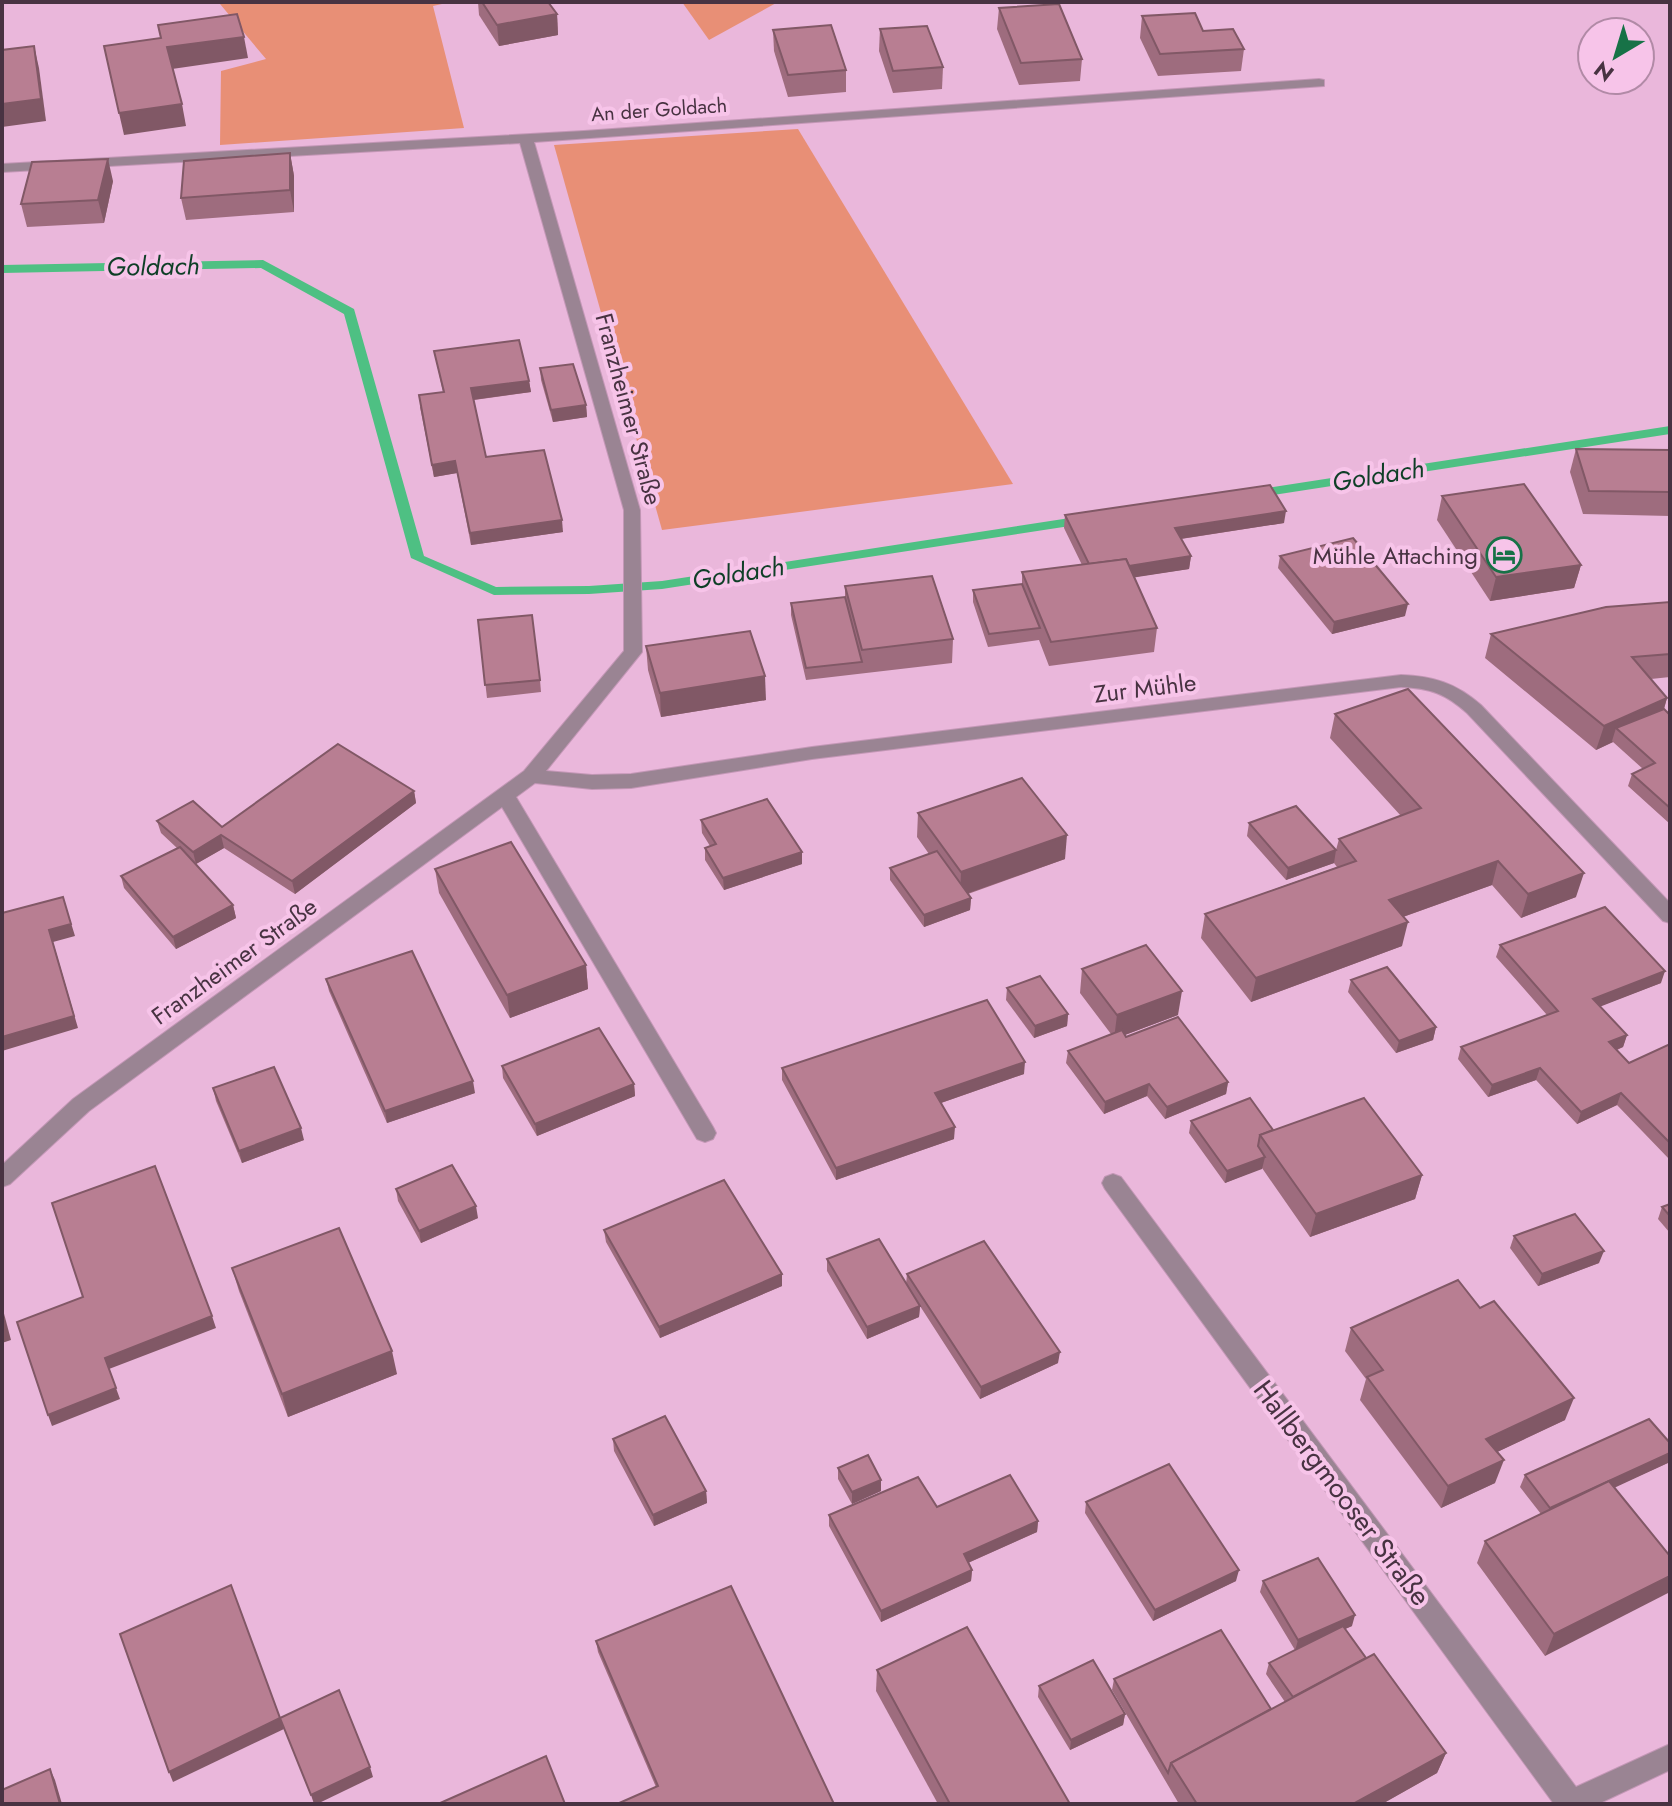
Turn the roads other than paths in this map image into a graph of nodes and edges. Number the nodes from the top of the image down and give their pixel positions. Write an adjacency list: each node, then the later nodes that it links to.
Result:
1 (1319, 83): 2 (street, An der Goldach)
2 (526, 138): 3 (street, An der Goldach); 4 (street, Franzheimer Straße)
3 (2, 168)
4 (531, 776): 5 (street, Franzheimer Straße); 6 (street, Zur Mühle)
5 (505, 795): 7 (street); 8 (street, Franzheimer Straße)
6 (1670, 916)
7 (705, 1133)
8 (2, 1178)
9 (1113, 1183): 11 (street, Hallbergmooser Straße)
10 (1670, 1757): 11 (street, Hallbergmooser Straße)
11 (1570, 1803)

